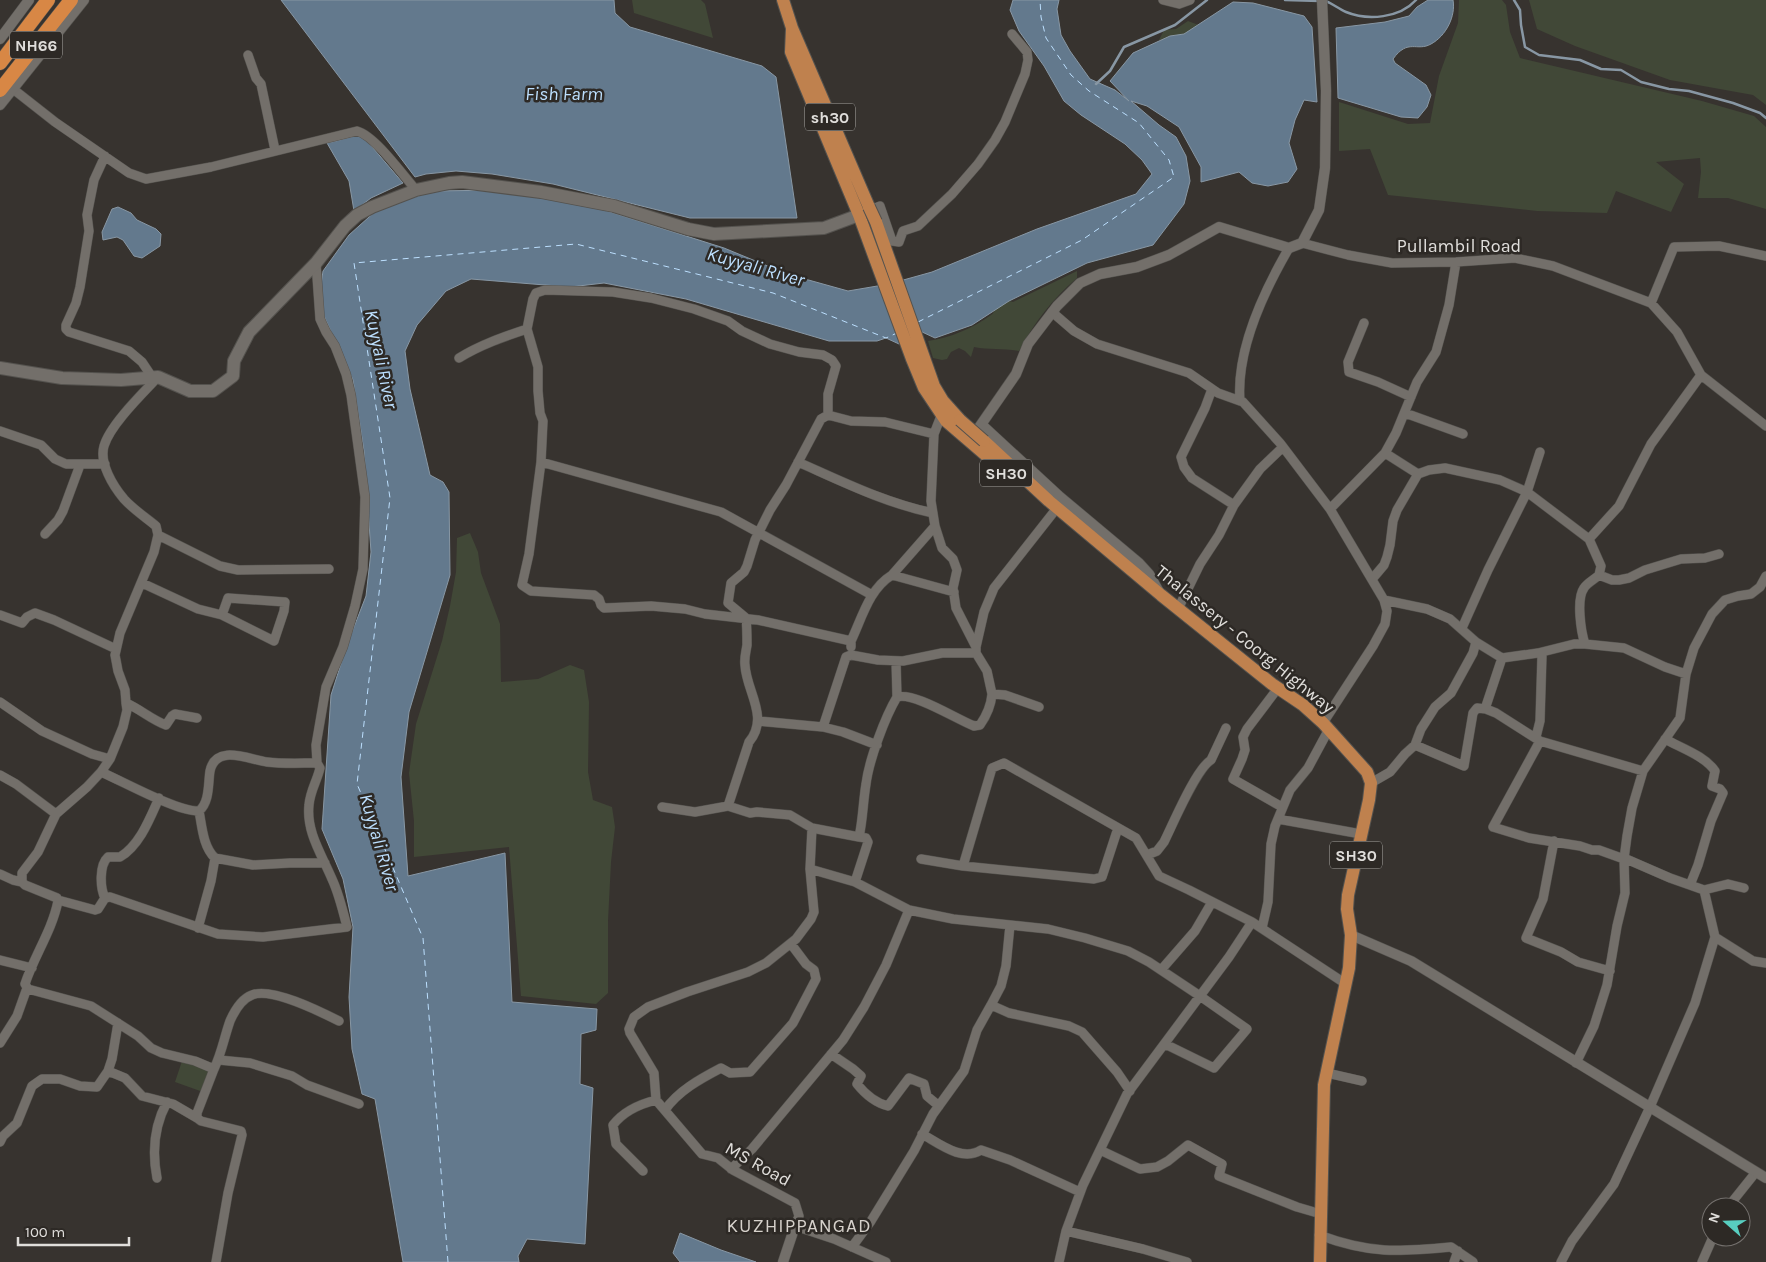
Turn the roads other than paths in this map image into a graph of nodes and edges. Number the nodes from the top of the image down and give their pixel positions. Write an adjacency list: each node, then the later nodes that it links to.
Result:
1 (29, 0): 10 (street)
2 (48, 0): 12 (highway, NH66)
3 (71, 0): 13 (highway, NH66)
4 (84, 0): 13 (street)
5 (783, 0): 18 (main road, sh30)
6 (1162, 0): 7 (street)
7 (1190, 0)
8 (1322, 5): 19 (street)
9 (1012, 34): 18 (street)
10 (0, 39)
11 (248, 55): 15 (street)
12 (0, 63)
13 (6, 90): 14 (street); 16 (street)
14 (0, 105)
15 (275, 150): 16 (street); 17 (street)
16 (105, 156): 31 (street)
17 (416, 190): 18 (main road); 23 (main road)
18 (864, 211): 37 (main road, SH30); 64 (main road, Thalassery - Coorg Highway / SH30, bridge)
19 (1302, 243): 20 (street); 22 (street, Pullambil Road)
20 (1289, 248): 25 (street); 34 (street)
21 (1766, 256): 24 (street)
22 (1456, 262): 24 (street, Pullambil Road); 33 (street)
23 (316, 263): 31 (main road); 106 (street)
24 (1650, 303): 30 (street, Pullambil Road)
25 (1052, 312): 32 (street); 38 (street)
26 (1364, 323): 33 (street)
27 (527, 329): 28 (street); 36 (street); 47 (street)
28 (459, 358)
29 (0, 368): 31 (main road)
30 (1701, 375): 39 (street, Pullambil Road); 61 (street)
31 (155, 377): 49 (street)
32 (1212, 389): 34 (street); 53 (street)
33 (1411, 398): 35 (street)
34 (1240, 401): 44 (street)
35 (1405, 413): 42 (street); 46 (street)
36 (828, 415): 41 (street); 48 (street)
37 (941, 416): 41 (street); 43 (main road, SH30)
38 (982, 426): 43 (street); 72 (street)
39 (1766, 426)
40 (0, 431): 50 (street)
41 (934, 434): 55 (street)
42 (1462, 434)
43 (969, 442): 56 (main road, SH30)
44 (1283, 447): 53 (street); 54 (street)
45 (1540, 452): 52 (street)
46 (1385, 453): 51 (street); 54 (street)
47 (540, 462): 58 (street); 77 (street)
48 (798, 462): 55 (street); 58 (street)
49 (104, 464): 50 (street); 60 (street)
50 (80, 465): 59 (street)
51 (1418, 474): 52 (street); 68 (street)
52 (1527, 492): 61 (street); 78 (street)
53 (1234, 504): 74 (street)
54 (1330, 509): 68 (street)
55 (933, 513): 57 (street)
56 (1053, 513): 64 (main road, SH30); 83 (street)
57 (935, 526): 66 (street); 70 (street)
58 (758, 533): 71 (street); 77 (street)
59 (45, 534)
60 (158, 536): 63 (street); 69 (street)
61 (1588, 539): 65 (street)
62 (1719, 554): 65 (street)
63 (329, 569)
64 (1136, 574): 72 (main road, Thalassery - Coorg Highway / SH30)
65 (1599, 575): 81 (street)
66 (892, 576): 70 (street); 71 (street)
67 (1766, 576): 88 (street)
68 (1372, 578): 73 (street)
69 (142, 583): 76 (street); 82 (street)
70 (954, 592): 83 (street)
71 (872, 594): 79 (street)
72 (1161, 595): 74 (main road, Thalassery - Coorg Highway / SH30)
73 (1384, 600): 78 (street); 98 (street)
74 (1178, 608): 89 (main road, Thalassery - Coorg Highway / SH30)
75 (0, 615): 82 (street)
76 (222, 615): 76 (street)
77 (746, 618): 79 (street); 97 (street)
78 (1462, 628): 80 (street)
79 (851, 642): 85 (street)
80 (1476, 642): 86 (street); 104 (street)
81 (1585, 644): 84 (street); 88 (street)
82 (116, 649): 93 (street)
83 (976, 650): 87 (street); 90 (street)
84 (1538, 653): 86 (street); 101 (street)
85 (851, 655): 87 (street); 99 (street)
86 (1502, 658): 95 (street)
87 (896, 661): 91 (street)
88 (1686, 674): 102 (street)
89 (1278, 688): 98 (main road, Thalassery - Coorg Highway / SH30); 114 (street)
90 (992, 694): 91 (street); 94 (street)
91 (897, 697): 103 (street)
92 (0, 702): 105 (street)
93 (126, 703): 96 (street); 105 (street)
94 (1040, 707)
95 (1485, 708): 101 (street); 104 (street)
96 (197, 718)
97 (758, 721): 99 (street); 113 (street)
98 (1326, 726): 110 (main road, Thalassery - Coorg Highway / SH30); 114 (street)
99 (823, 727): 103 (street)
100 (1226, 728): 123 (street)
101 (1538, 739): 107 (street); 122 (street)
102 (1665, 740): 107 (street); 133 (street)
103 (876, 745): 121 (street)
104 (1415, 745): 110 (street)
105 (110, 759): 108 (street)
106 (317, 763): 115 (street); 127 (street)
107 (1643, 771): 126 (street)
108 (102, 772): 111 (street); 116 (street)
109 (0, 775): 116 (street)
110 (1371, 783): 120 (main road, SH30)
111 (159, 798): 115 (street); 136 (street)
112 (662, 806): 113 (street)
113 (728, 806): 118 (street)
114 (1282, 807): 117 (street)
115 (200, 811): 124 (street)
116 (56, 814): 131 (street)
117 (1278, 818): 120 (street); 143 (street)
118 (812, 828): 121 (street); 129 (street)
119 (1118, 828): 123 (street); 128 (street); 128 (street)
120 (1361, 834): 144 (main road, SH30)
121 (859, 837): 132 (street)
122 (1554, 841): 126 (street); 151 (street)
123 (1147, 855): 138 (street)
124 (215, 858): 127 (street); 142 (street)
125 (921, 859): 128 (street)
126 (1624, 859): 133 (street); 151 (street)
127 (325, 863): 142 (street)
128 (963, 866)
129 (810, 869): 132 (street); 146 (street)
130 (0, 874): 131 (street)
131 (22, 882): 137 (street)
132 (855, 882): 139 (street)
133 (1690, 885): 135 (street)
134 (1744, 888): 135 (street)
135 (1704, 890): 145 (street)
136 (105, 898): 137 (street); 142 (street)
137 (58, 900): 149 (street)
138 (1212, 902): 140 (street); 150 (street)
139 (909, 910): 141 (street); 160 (street)
140 (1252, 922): 143 (street); 154 (street)
141 (1010, 925): 150 (street); 155 (street)
142 (198, 928)
143 (1262, 928): 152 (street)
144 (1351, 935): 152 (main road, SH30); 162 (street)
145 (1715, 937): 148 (street); 172 (street)
146 (791, 944): 168 (street); 173 (street)
147 (0, 960): 149 (street)
148 (1766, 964)
149 (32, 968): 153 (street)
150 (1161, 970): 154 (street)
151 (1610, 971): 162 (street)
152 (1346, 984): 165 (main road, SH30)
153 (27, 988): 157 (street); 158 (street)
154 (1200, 996): 159 (street); 159 (street)
155 (991, 1005): 167 (street); 171 (street)
156 (338, 1020): 161 (street)
157 (118, 1023): 163 (street); 164 (street)
158 (0, 1043)
159 (1165, 1044): 167 (street)
160 (831, 1054): 171 (street); 178 (street)
161 (219, 1060): 163 (street); 170 (street)
162 (1576, 1062): 172 (street)
163 (214, 1069): 174 (street)
164 (108, 1071): 169 (street); 176 (street)
165 (1327, 1074): 166 (street); 185 (main road, SH30)
166 (1362, 1081)
167 (1130, 1091): 177 (street)
168 (656, 1100): 173 (street); 179 (street)
169 (167, 1102): 174 (street); 181 (street)
170 (359, 1104)
171 (939, 1106): 175 (street)
172 (1650, 1107): 180 (street); 200 (street)
173 (665, 1110): 178 (street, MS Road)
174 (197, 1118): 192 (street)
175 (922, 1134): 183 (street); 189 (street)
176 (0, 1142)
177 (1100, 1150): 183 (street); 185 (street)
178 (731, 1169): 186 (street, MS Road)
179 (643, 1171)
180 (1756, 1172): 182 (street); 184 (street)
181 (157, 1178)
182 (1766, 1178)
183 (1080, 1192): 187 (street)
184 (1736, 1197)
185 (1321, 1214): 188 (main road, SH30)
186 (795, 1226): 189 (street); 193 (street)
187 (1066, 1231): 195 (street); 196 (street)
188 (1320, 1235): 191 (street); 197 (main road, SH30)
189 (852, 1247): 194 (street)
190 (1708, 1247): 201 (street)
191 (1458, 1250): 198 (street); 199 (street)
192 (216, 1262)
193 (783, 1262)
194 (886, 1262)
195 (1059, 1262)
196 (1187, 1262)
197 (1320, 1262)
198 (1454, 1262)
199 (1473, 1262)
200 (1560, 1262)
201 (1702, 1262)

